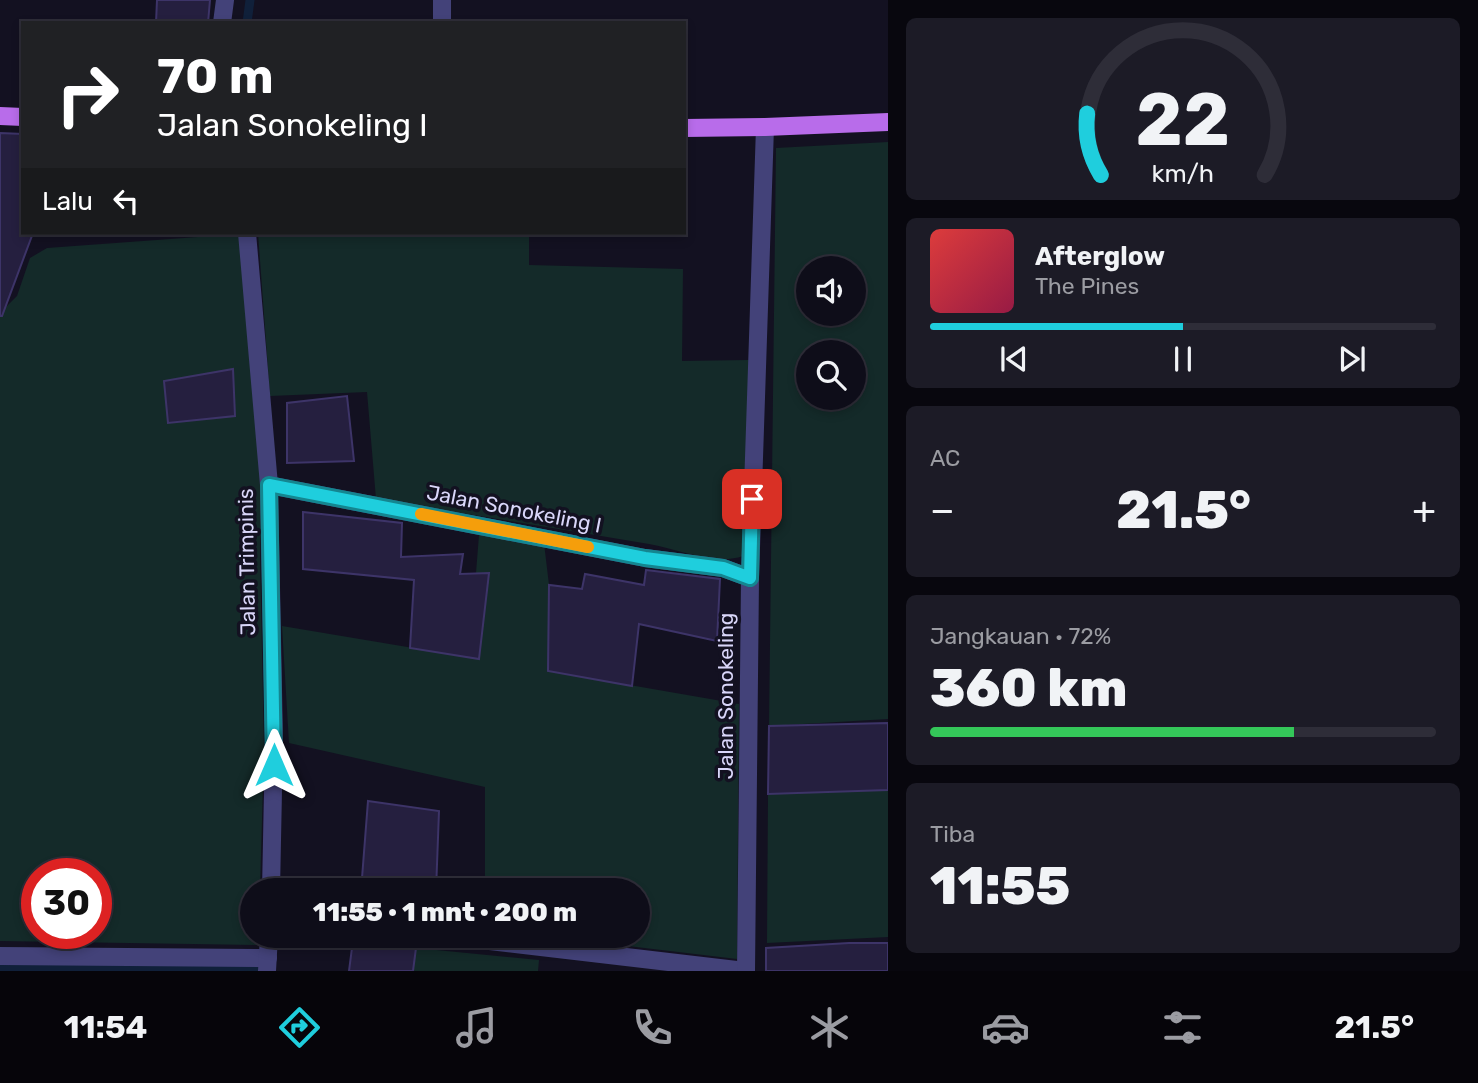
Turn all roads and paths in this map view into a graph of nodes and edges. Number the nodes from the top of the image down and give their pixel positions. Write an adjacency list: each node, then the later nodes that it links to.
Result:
1 (225, 0): 3 (street)
2 (442, 0): 4 (street)
3 (222, 21)
4 (442, 21)
5 (0, 117): 6 (main road)
6 (21, 117)
7 (888, 122): 8 (main road)
8 (765, 127): 9 (main road); 12 (street, Jalan Sonokeling)
9 (686, 128)
10 (247, 235): 11 (street, Jalan Trimpinis)
11 (269, 485): 12 (street, Jalan Sonokeling I); 13 (street, Jalan Trimpinis)
12 (750, 578): 17 (street, Jalan Sonokeling)
13 (271, 878)
14 (549, 948): 17 (street)
15 (0, 956): 16 (street)
16 (267, 965)
17 (745, 971)

